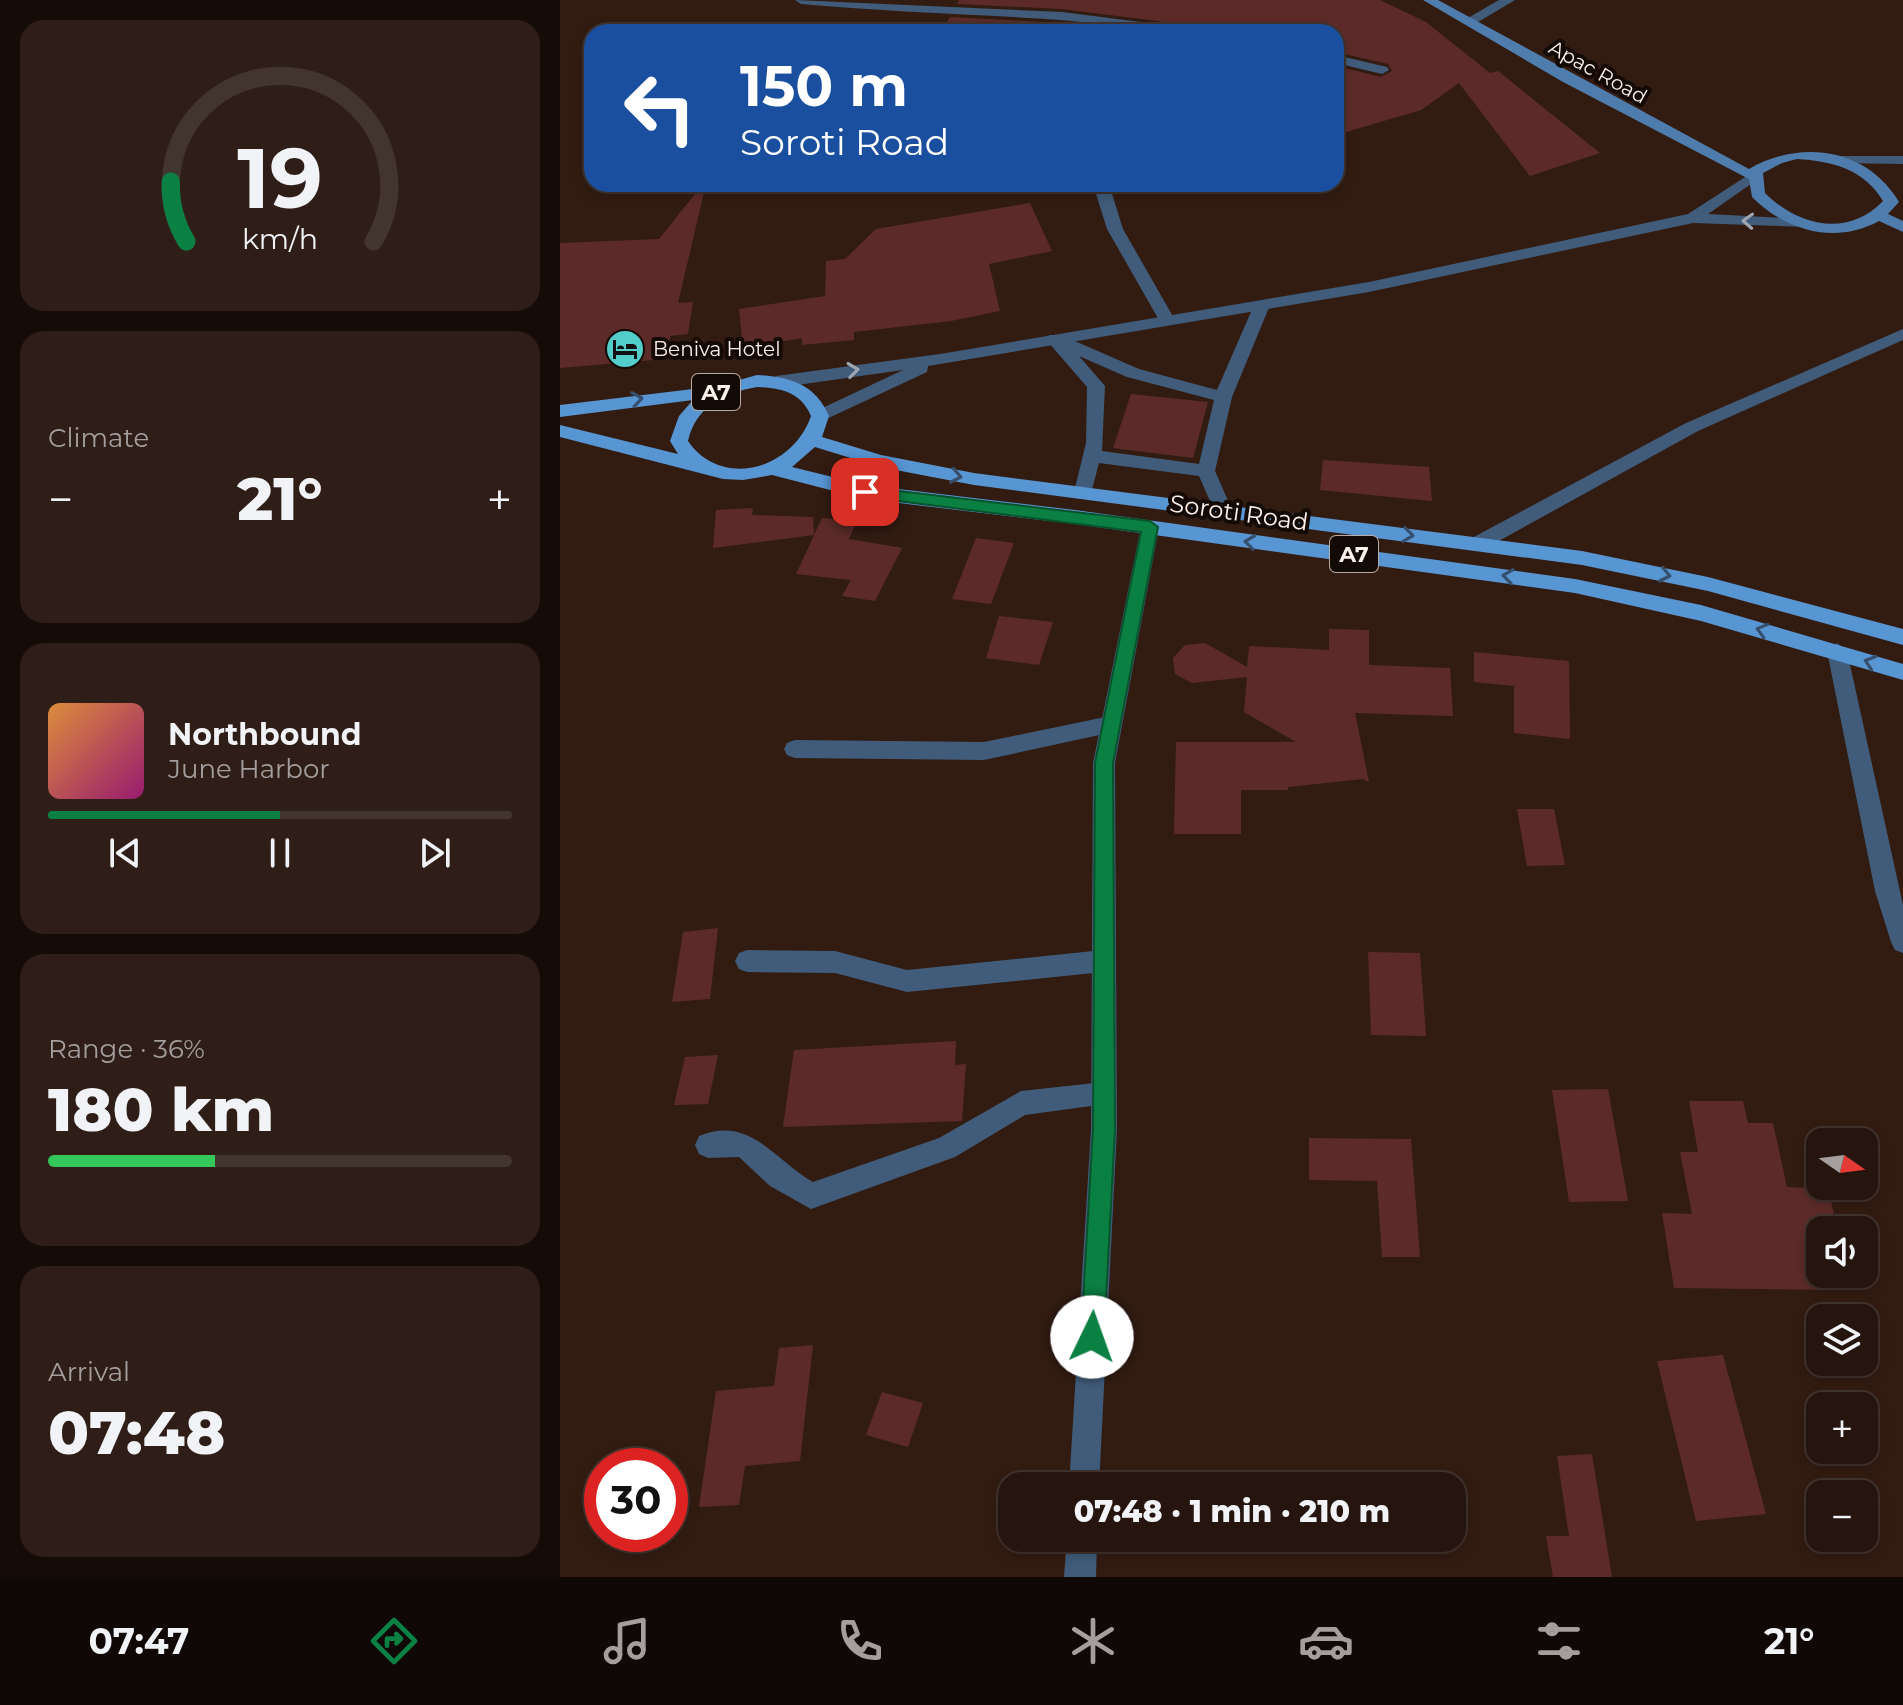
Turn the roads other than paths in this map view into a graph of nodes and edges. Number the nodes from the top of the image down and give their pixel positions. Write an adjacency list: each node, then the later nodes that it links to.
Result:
1 (801, 0): 5 (street)
2 (1429, 0): 4 (main road, Apac Road)
3 (1509, 0): 4 (street)
4 (1468, 22): 10 (main road, Apac Road)
5 (1125, 24)
6 (1344, 61): 7 (street)
7 (1382, 70)
8 (1840, 160): 9 (street); 10 (main road); 12 (main road)
9 (1903, 160)
10 (1753, 175): 13 (street); 14 (main road)
11 (1103, 192): 17 (street)
12 (1892, 205): 14 (main road); 15 (main road)
13 (1693, 218): 14 (street, one-way to 13); 16 (street)
14 (1802, 224)
15 (1903, 227)
16 (1262, 305): 17 (street); 23 (street)
17 (1167, 320): 19 (street)
18 (1903, 334): 35 (street)
19 (1055, 339): 20 (street); 23 (street); 28 (street)
20 (940, 359): 21 (street, one-way to 20); 25 (street)
21 (776, 382): 22 (main road, A7); 25 (main road, A7)
22 (719, 391): 24 (main road, A7, one-way to 22); 29 (main road, A7)
23 (1223, 397): 31 (street)
24 (560, 411)
25 (820, 416): 27 (main road)
26 (560, 431): 29 (main road, A7)
27 (812, 440): 30 (main road, A7); 32 (main road, Soroti Road / A7, one-way to 32)
28 (1090, 456): 31 (street); 32 (street)
29 (695, 464): 30 (main road, A7)
30 (769, 468): 34 (main road, Soroti Road / A7)
31 (1206, 471): 33 (street)
32 (1083, 492): 33 (main road, Soroti Road / A7)
33 (1224, 512): 35 (main road, Soroti Road / A7, one-way to 35)
34 (1150, 527): 37 (main road, Soroti Road / A7, one-way to 34); 39 (street)
35 (1479, 543): 36 (main road, Soroti Road / A7, one-way to 36)
36 (1903, 637)
37 (1837, 651): 38 (main road, A7, one-way to 37); 41 (street)
38 (1903, 672)
39 (1110, 725): 40 (street); 43 (street)
40 (795, 749)
41 (1903, 942)
42 (747, 961): 43 (street)
43 (1103, 961): 44 (street)
44 (1104, 1094): 45 (street); 46 (street)
45 (708, 1145)
46 (1085, 1472)
47 (1081, 1552): 48 (street)
48 (1080, 1577)

